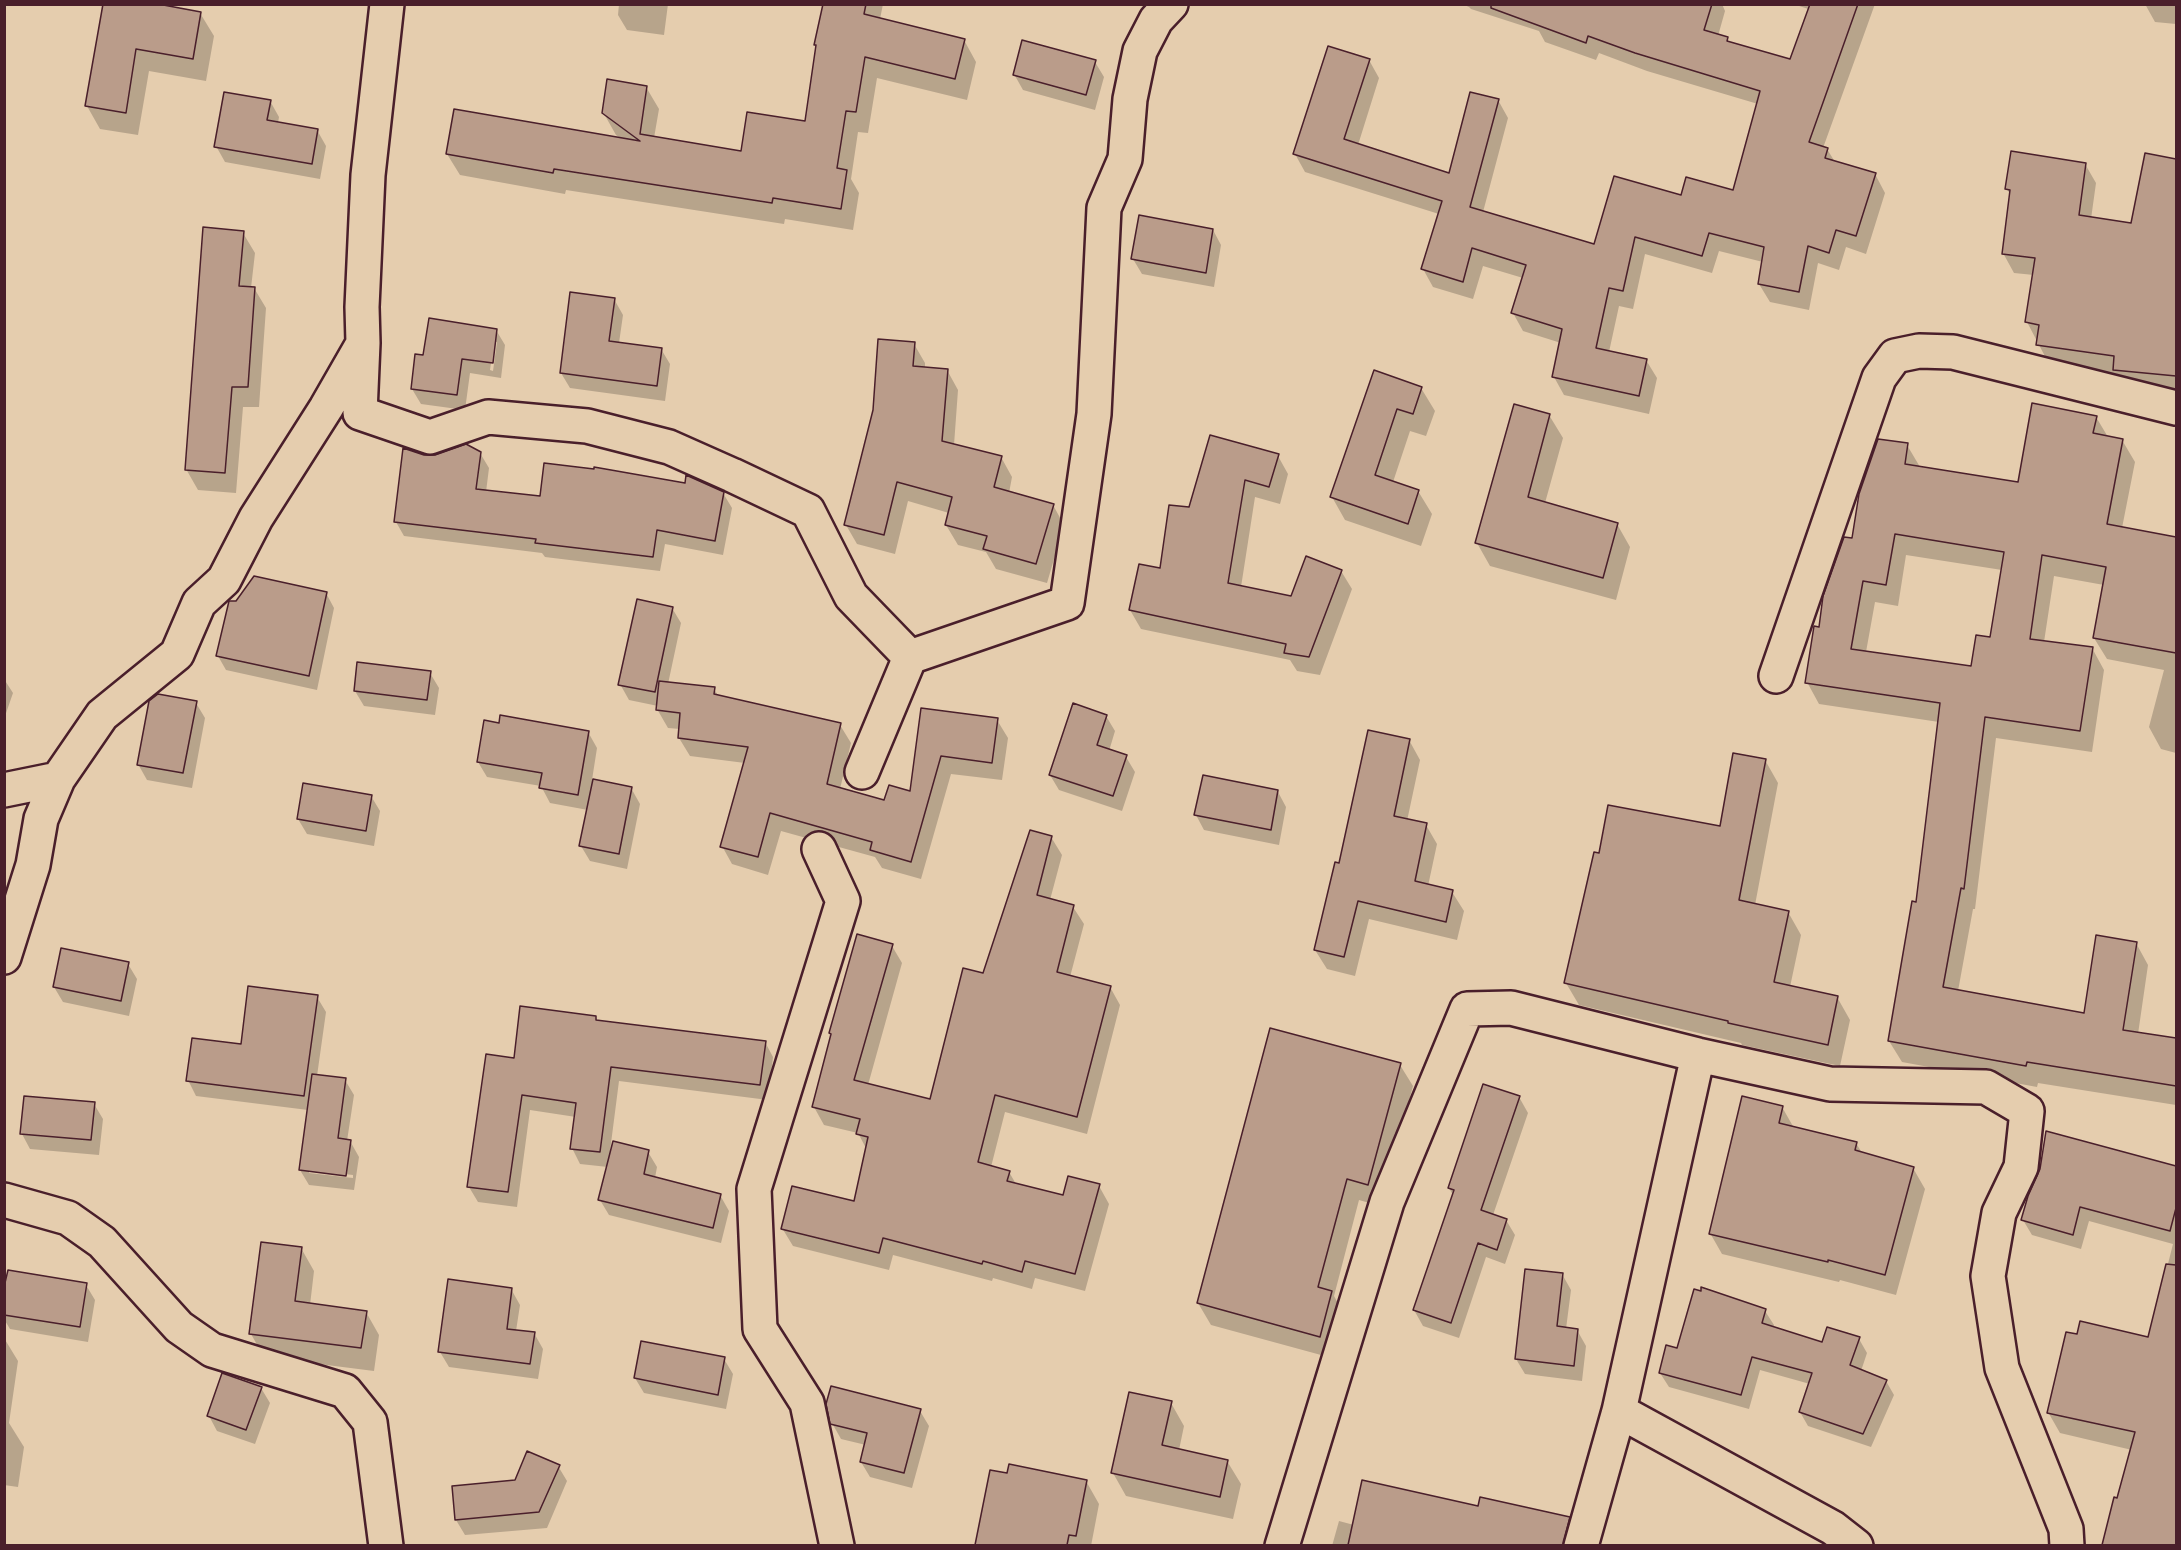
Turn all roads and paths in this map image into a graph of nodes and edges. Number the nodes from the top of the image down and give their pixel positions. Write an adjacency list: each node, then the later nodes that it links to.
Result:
1 (387, 4): 3 (street)
2 (1172, 4): 5 (street)
3 (363, 343): 5 (street); 8 (street)
4 (2176, 408): 6 (street)
5 (910, 657): 7 (street)
6 (1776, 676)
7 (862, 772)
8 (58, 779): 9 (street); 11 (street)
9 (4, 790)
10 (819, 849): 16 (street)
11 (4, 957)
12 (1698, 1055): 14 (street); 17 (street); 20 (street)
13 (4, 1200): 15 (street)
14 (1619, 1411): 18 (street); 19 (street)
15 (386, 1545)
16 (837, 1545)
17 (1282, 1545)
18 (1581, 1545)
19 (1856, 1545)
20 (2067, 1545)

